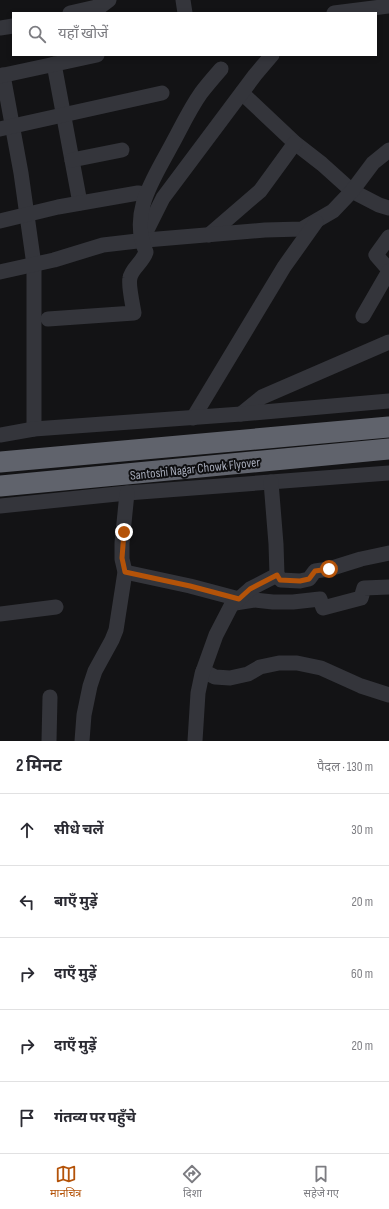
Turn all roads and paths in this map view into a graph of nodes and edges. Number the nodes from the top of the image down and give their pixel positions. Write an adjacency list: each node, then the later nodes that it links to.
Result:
1 (183, 0): 5 (street)
2 (105, 6): 4 (street)
3 (389, 6): 6 (street)
4 (75, 12)
5 (185, 12)
6 (342, 12)
7 (12, 26): 8 (street)
8 (0, 28)
9 (92, 56): 11 (street)
10 (271, 56): 15 (street)
11 (54, 64): 13 (street); 16 (street)
12 (221, 69): 23 (street)
13 (2, 75): 17 (street)
14 (162, 93): 16 (street)
15 (242, 93): 18 (street); 31 (street)
16 (63, 115): 17 (street); 21 (street)
17 (6, 127): 26 (street)
18 (295, 143): 22 (street); 29 (street)
19 (122, 150): 21 (street)
20 (389, 150): 22 (street)
21 (72, 160): 24 (street)
22 (352, 191): 25 (street); 27 (street)
23 (145, 194): 24 (street); 31 (street)
24 (80, 203): 26 (street)
25 (389, 208)
26 (27, 214): 28 (street); 32 (street)
27 (318, 218): 29 (street); 40 (street)
28 (0, 221)
29 (209, 235): 31 (street)
30 (389, 237): 33 (street)
31 (141, 240): 32 (street); 36 (street)
32 (34, 265): 34 (street); 42 (street)
33 (389, 270): 35 (street)
34 (0, 272)
35 (363, 316)
36 (48, 319)
37 (389, 342): 39 (street)
38 (389, 401): 39 (street)
39 (241, 414): 40 (street)
40 (193, 418): 42 (street)
41 (389, 427): 45 (highway, Santoshi Nagar Chowk Flyover)
42 (34, 429): 43 (street)
43 (0, 434)
44 (389, 449): 48 (highway, Santoshi Nagar Chowk Flyover)
45 (0, 462)
46 (389, 473): 47 (street)
47 (271, 482): 49 (street); 53 (street)
48 (0, 486)
49 (127, 494): 50 (street); 52 (street)
50 (0, 506)
51 (389, 553): 53 (street)
52 (125, 572): 55 (street); 62 (street)
53 (277, 575): 55 (street)
54 (389, 587): 55 (street)
55 (237, 601): 58 (street)
56 (56, 607): 57 (street)
57 (0, 614)
58 (203, 671): 59 (street); 63 (street)
59 (389, 695)
60 (50, 697): 61 (street)
61 (49, 741)
62 (82, 741)
63 (195, 741)

